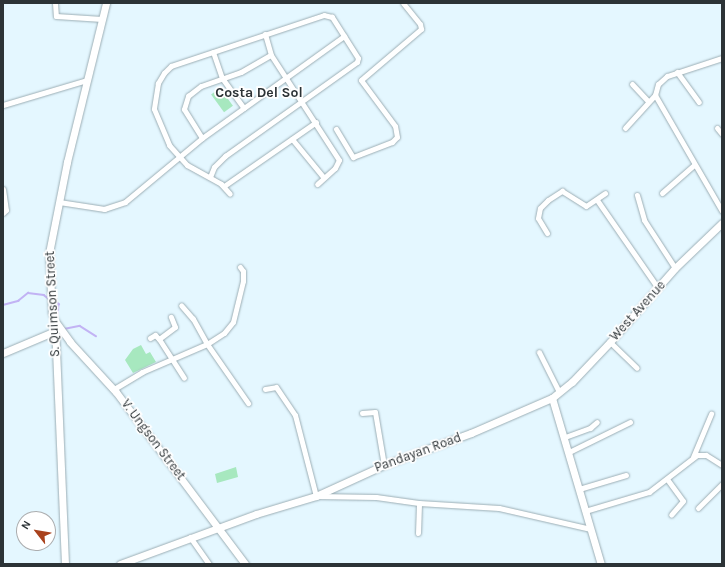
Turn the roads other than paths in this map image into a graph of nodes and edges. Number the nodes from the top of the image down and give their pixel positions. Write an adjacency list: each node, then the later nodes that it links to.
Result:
1 (55, 3): 4 (street)
2 (106, 3): 4 (street, S. Quimson Street)
3 (403, 3): 25 (street)
4 (102, 19): 13 (street, S. Quimson Street)
5 (265, 34): 6 (street); 7 (street); 8 (street)
6 (344, 36): 12 (street); 17 (street)
7 (213, 52): 11 (street); 29 (street)
8 (271, 55): 11 (street); 12 (street)
9 (722, 58): 10 (street)
10 (677, 72): 15 (street); 19 (street)
11 (222, 78): 21 (street); 27 (street)
12 (286, 78): 17 (street); 21 (street)
13 (87, 80): 20 (street); 41 (street, S. Quimson Street)
14 (632, 84): 18 (street)
15 (655, 95): 18 (street); 30 (street)
16 (3, 99): 20 (street)
17 (302, 101): 22 (street); 31 (street)
18 (648, 101): 23 (street)
19 (699, 102)
20 (4, 105)
21 (244, 108): 27 (street)
22 (316, 122): 28 (street); 32 (street)
23 (625, 128)
24 (717, 128): 26 (street)
25 (336, 129)
26 (722, 134)
27 (202, 138): 29 (street)
28 (292, 139): 32 (street); 34 (street)
29 (178, 158): 31 (street); 41 (street)
30 (694, 165): 37 (street); 42 (street)
31 (210, 177): 34 (street)
32 (324, 178): 33 (street)
33 (317, 184)
34 (224, 186): 38 (street)
35 (3, 189): 43 (street)
36 (605, 193): 40 (street)
37 (662, 193)
38 (230, 194)
39 (637, 195): 47 (street)
40 (597, 200): 45 (street); 48 (street)
41 (59, 202): 51 (street, S. Quimson Street)
42 (722, 211)
43 (3, 213)
44 (722, 223): 47 (street, West Avenue)
45 (547, 233)
46 (240, 267): 56 (street)
47 (675, 268): 48 (street, West Avenue)
48 (658, 288): 55 (street, West Avenue)
49 (181, 305): 56 (street)
50 (171, 317): 54 (street)
51 (55, 321): 52 (street, S. Quimson Street); 62 (street, V. Ungson Street)
52 (55, 331): 58 (street); 89 (street, S. Quimson Street)
53 (150, 338): 54 (street)
54 (159, 339): 59 (street)
55 (610, 342): 60 (street); 64 (street, West Avenue)
56 (207, 344): 59 (street); 66 (street)
57 (539, 352): 64 (street)
58 (3, 353)
59 (173, 360): 61 (street); 62 (street)
60 (637, 368)
61 (184, 378)
62 (114, 389): 85 (street, V. Ungson Street)
63 (265, 389): 80 (street)
64 (559, 392): 65 (street, West Avenue)
65 (552, 398): 71 (street); 74 (street, Pandayan Road)
66 (248, 403)
67 (362, 413): 74 (street)
68 (711, 414): 73 (street)
69 (597, 422): 71 (street)
70 (630, 422): 72 (street)
71 (565, 437): 72 (street)
72 (568, 452): 79 (street)
73 (693, 456): 75 (street); 77 (street)
74 (384, 465): 80 (street, Pandayan Road)
75 (722, 465)
76 (626, 475): 79 (street)
77 (667, 480): 83 (street); 84 (street)
78 (722, 484): 82 (street)
79 (579, 489): 83 (street)
80 (316, 496): 81 (street); 85 (street, Pandayan Road)
81 (419, 503): 86 (street); 87 (street)
82 (698, 508)
83 (585, 511): 86 (street)
84 (671, 515)
85 (217, 528): 88 (street, Pandayan Road); 92 (street, V. Ungson Street)
86 (591, 529): 93 (street)
87 (418, 533)
88 (190, 537): 90 (street, Pandayan Road); 91 (street)
89 (65, 564)
90 (120, 564)
91 (208, 564)
92 (245, 564)
93 (601, 564)

